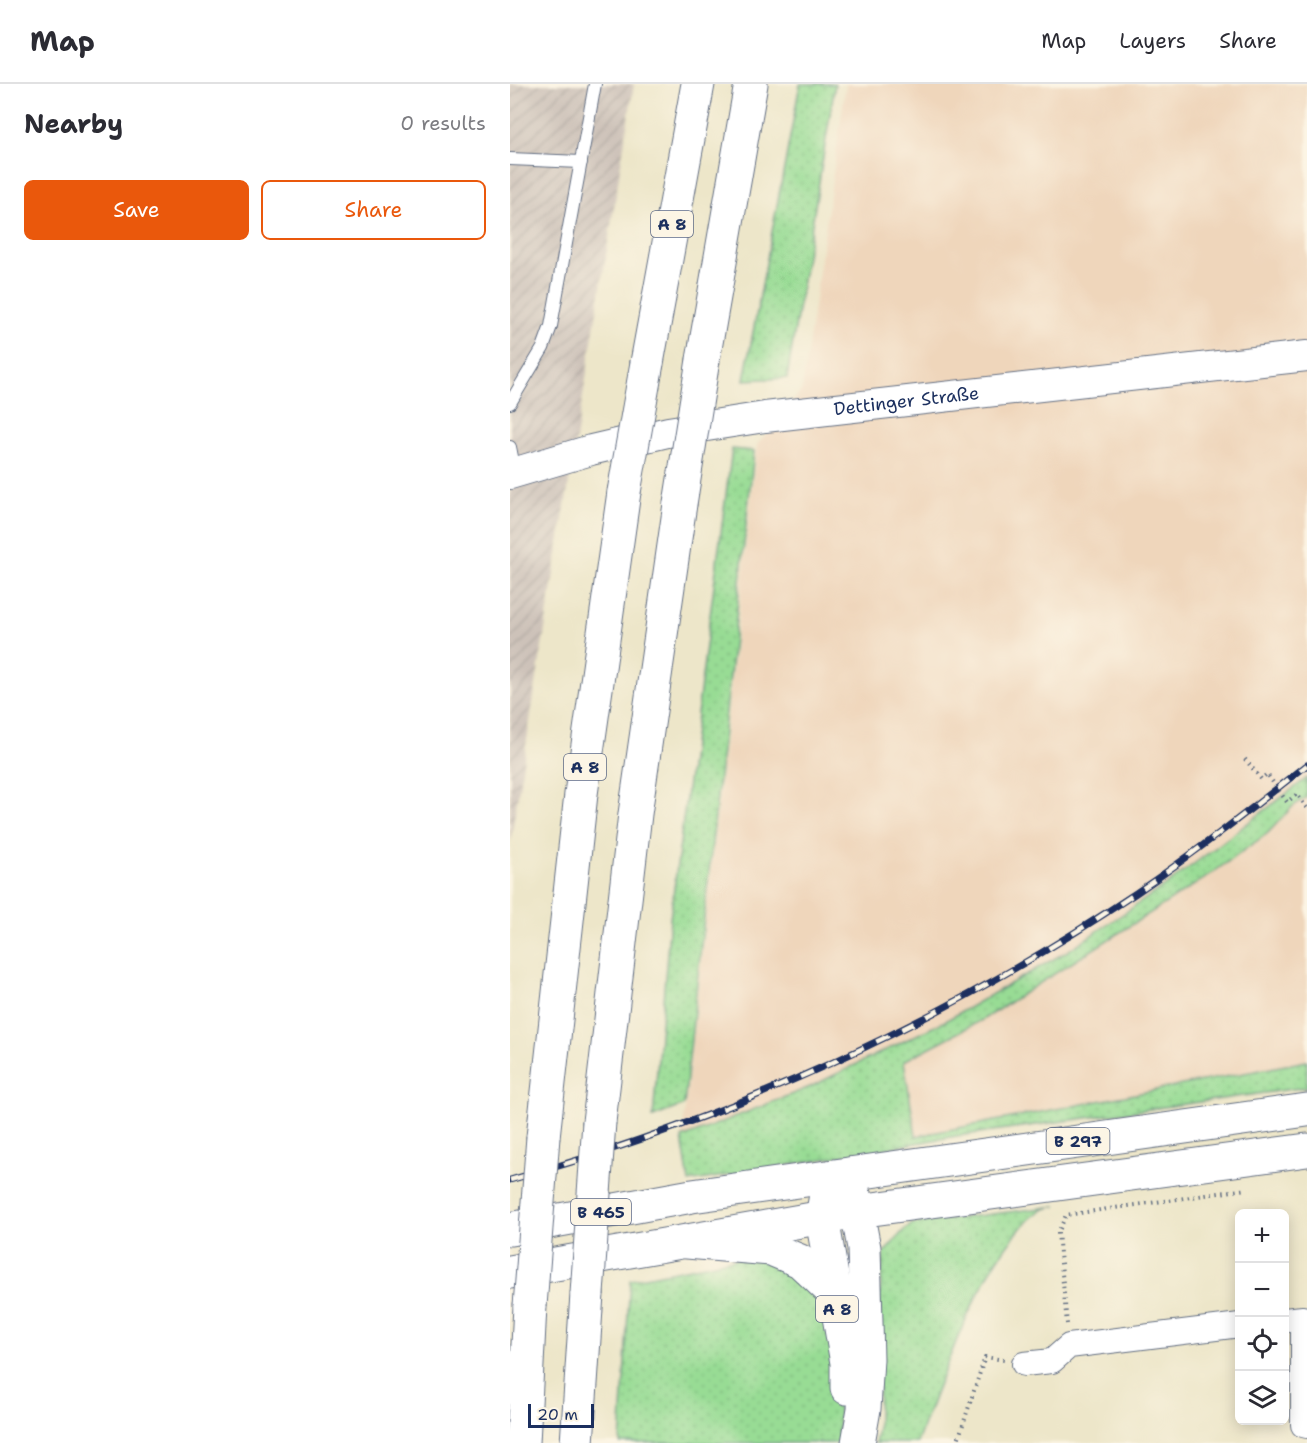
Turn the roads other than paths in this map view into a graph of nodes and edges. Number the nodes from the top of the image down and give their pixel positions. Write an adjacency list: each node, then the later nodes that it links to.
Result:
1 (595, 84): 5 (lane)
2 (698, 84): 23 (main road, A 8, bridge)
3 (751, 84): 24 (main road, bridge)
4 (510, 159): 5 (lane)
5 (581, 162): 7 (lane)
6 (1307, 356): 8 (street, Dettinger Straße)
7 (510, 403)
8 (512, 464)
9 (1307, 1110): 11 (main road, B 297)
10 (1307, 1150): 13 (main road, B 297)
11 (839, 1175): 12 (main road, B 297); 13 (main road, A 8); 14 (main road, A 8)
12 (692, 1196): 15 (main road, B 465)
13 (858, 1211): 14 (main road, B 297); 26 (main road, A 8)
14 (822, 1218): 16 (main road, B 297); 18 (main road, A 8)
15 (510, 1229)
16 (687, 1242): 17 (main road, B 297); 18 (main road, A 8)
17 (510, 1272)
18 (834, 1293): 25 (main road, A 8)
19 (1289, 1320): 22 (street)
20 (1235, 1325): 21 (street)
21 (1024, 1364)
22 (1302, 1431)
23 (523, 1443)
24 (577, 1443)
25 (845, 1443)
26 (858, 1443)

